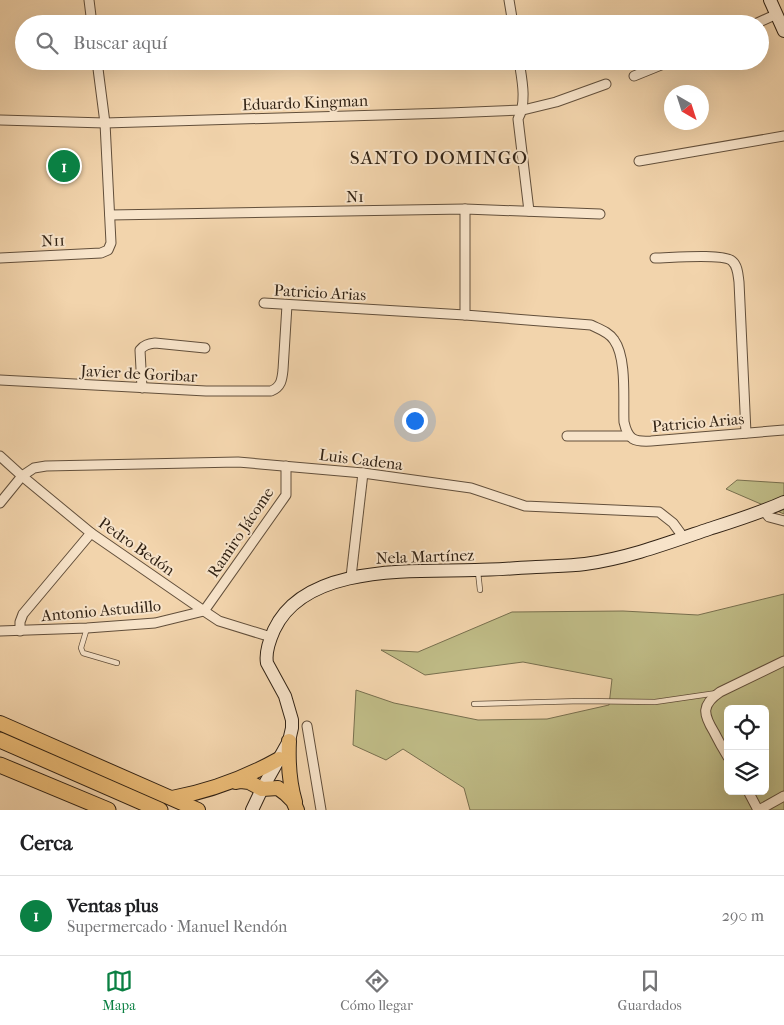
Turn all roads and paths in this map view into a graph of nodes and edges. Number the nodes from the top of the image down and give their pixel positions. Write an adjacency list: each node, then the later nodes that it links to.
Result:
1 (89, 0): 5 (street)
2 (509, 0): 6 (street)
3 (770, 0): 4 (main road)
4 (777, 14): 7 (street); 8 (main road)
5 (91, 15)
6 (512, 15)
7 (769, 18)
8 (784, 30)
9 (98, 70): 16 (street)
10 (520, 70): 14 (street)
11 (649, 70): 12 (street)
12 (634, 76)
13 (606, 84): 14 (street, Eduardo Kingman)
14 (523, 110): 16 (street, Eduardo Kingman); 20 (street)
15 (0, 120): 16 (street, Eduardo Kingman)
16 (105, 123): 22 (street)
17 (784, 136): 18 (street)
18 (639, 161)
19 (465, 209): 20 (street, N1); 22 (street, N1); 27 (street)
20 (528, 212): 21 (street, N1)
21 (600, 214)
22 (110, 215): 23 (street, N11)
23 (0, 258)
24 (655, 258): 32 (street)
25 (264, 303): 26 (street, Patricio Arias)
26 (287, 305): 27 (street, Patricio Arias); 30 (street, Javier de Goribar)
27 (465, 315): 34 (street, Patricio Arias)
28 (205, 348): 30 (street)
29 (0, 380): 30 (street, Javier de Goribar)
30 (142, 388)
31 (784, 430): 32 (street, Patricio Arias)
32 (746, 433): 34 (street, Patricio Arias)
33 (567, 436): 34 (street)
34 (629, 436)
35 (0, 456): 38 (street, Pedro Bedón)
36 (286, 466): 37 (street, Luis Cadena); 38 (street, Luis Cadena); 48 (street, Ramiro Jácome)
37 (362, 474): 44 (street, Luis Cadena); 46 (street)
38 (22, 476): 39 (street); 43 (street, Pedro Bedón)
39 (0, 502)
40 (784, 502): 41 (main road, Nela Martínez)
41 (764, 510): 42 (street); 44 (main road, Nela Martínez)
42 (784, 521)
43 (91, 533): 48 (street, Pedro Bedón); 51 (street)
44 (684, 538): 45 (main road, Nela Martínez)
45 (478, 570): 46 (main road, Nela Martínez); 47 (lane)
46 (350, 577): 52 (main road, Nela Martínez)
47 (480, 590)
48 (204, 611): 49 (street, Antonio Astudillo); 52 (street, Pedro Bedón)
49 (87, 628): 51 (street, Antonio Astudillo); 54 (lane)
50 (0, 631): 51 (street, Antonio Astudillo)
51 (20, 631)
52 (271, 637): 60 (main road, Nela Martínez)
53 (784, 661): 55 (street)
54 (117, 663)
55 (720, 692): 56 (lane); 61 (street)
56 (474, 704)
57 (0, 723): 68 (main road)
58 (307, 726): 74 (street)
59 (0, 740): 70 (highway)
60 (289, 741): 62 (main road, Nela Martínez); 73 (main road)
61 (724, 750)
62 (279, 759): 64 (main road); 65 (main road, Nela Martínez)
63 (0, 765): 69 (highway)
64 (230, 782): 65 (main road); 68 (main road)
65 (262, 789): 72 (main road, Nela Martínez); 73 (main road)
66 (750, 795): 75 (street)
67 (784, 796): 75 (street)
68 (172, 798): 71 (main road)
69 (108, 810)
70 (160, 810)
71 (198, 810)
72 (252, 810)
73 (297, 810)
74 (321, 810)
75 (759, 810)

